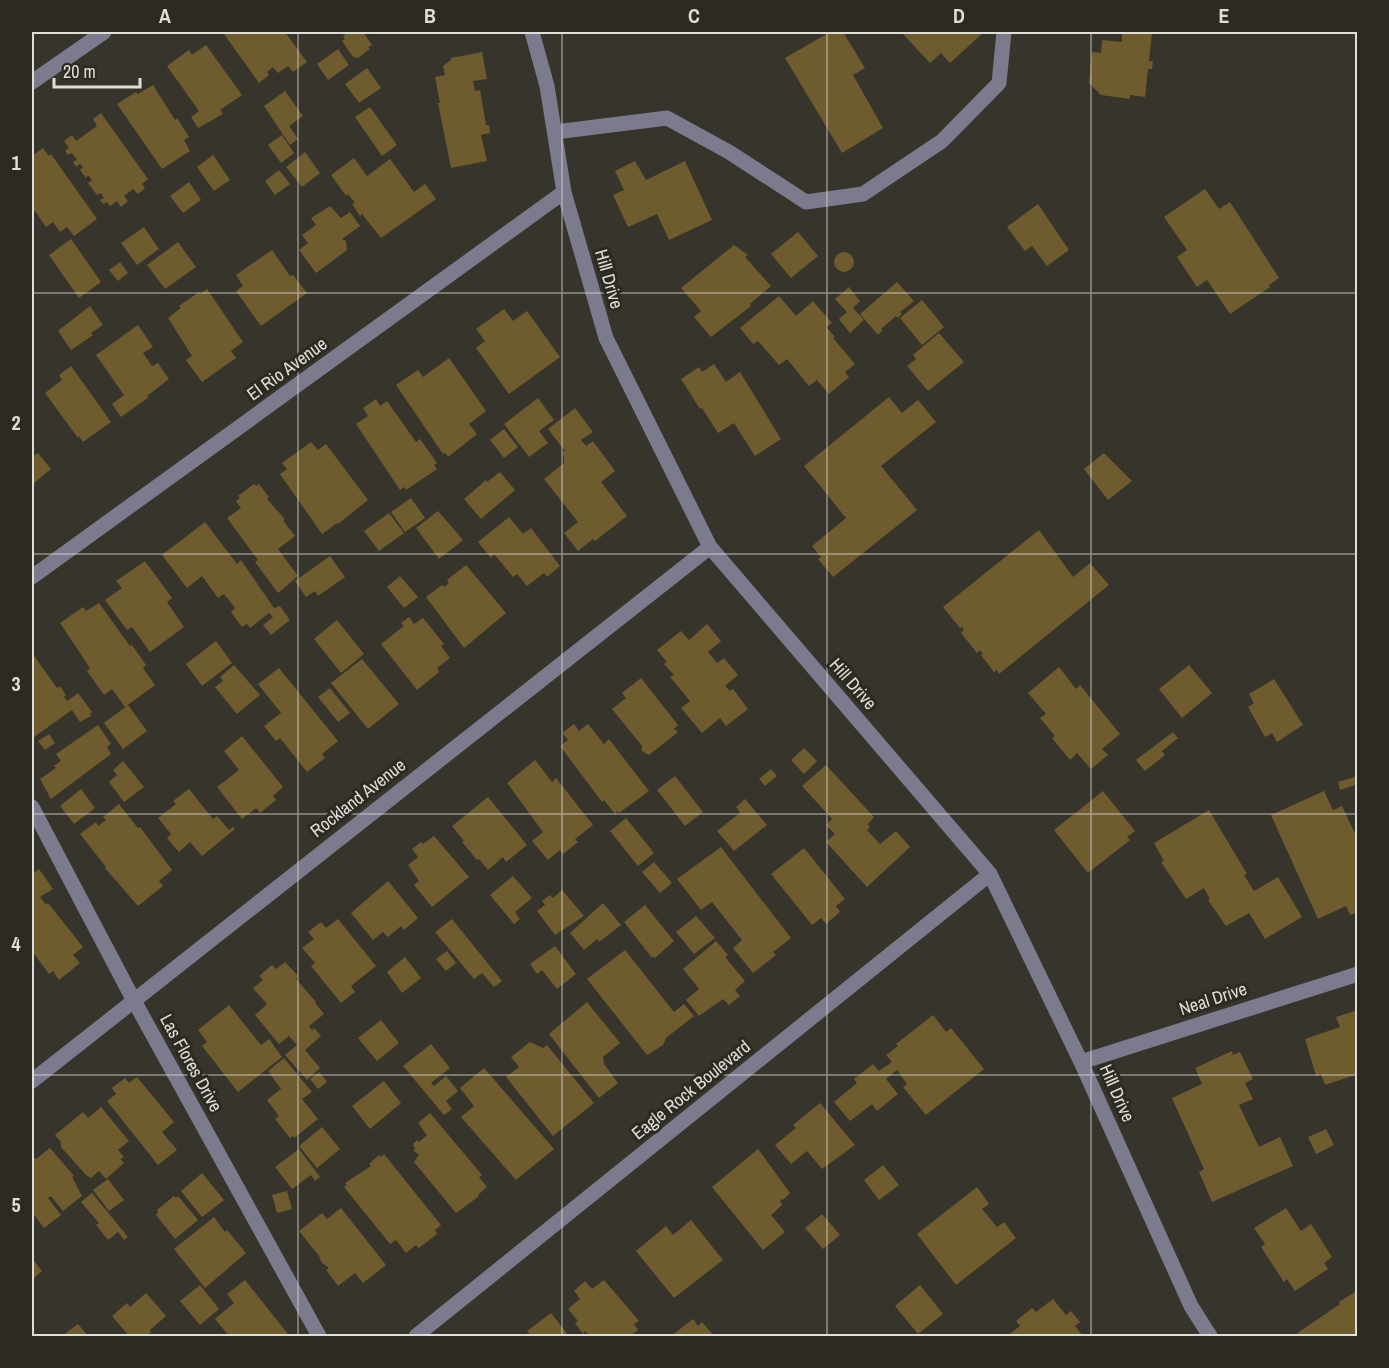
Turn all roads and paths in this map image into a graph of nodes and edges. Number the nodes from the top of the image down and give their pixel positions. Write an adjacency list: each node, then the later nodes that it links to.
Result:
1 (104, 32): 4 (street)
2 (532, 32): 5 (street, Hill Drive)
3 (1004, 32): 5 (street)
4 (32, 82)
5 (555, 132): 6 (street, Hill Drive)
6 (564, 192): 7 (street, Hill Drive); 8 (street, El Rio Avenue)
7 (710, 547): 10 (street, Hill Drive); 12 (street, Rockland Avenue)
8 (32, 577)
9 (32, 807): 12 (street, Las Flores Drive)
10 (990, 874): 13 (street, Hill Drive); 16 (street, Eagle Rock Boulevard)
11 (1358, 974): 13 (street, Neal Drive)
12 (133, 999): 14 (street, Rockland Avenue); 15 (street, Las Flores Drive)
13 (1081, 1062): 17 (street, Hill Drive)
14 (32, 1081)
15 (319, 1336)
16 (416, 1336)
17 (1210, 1336)

